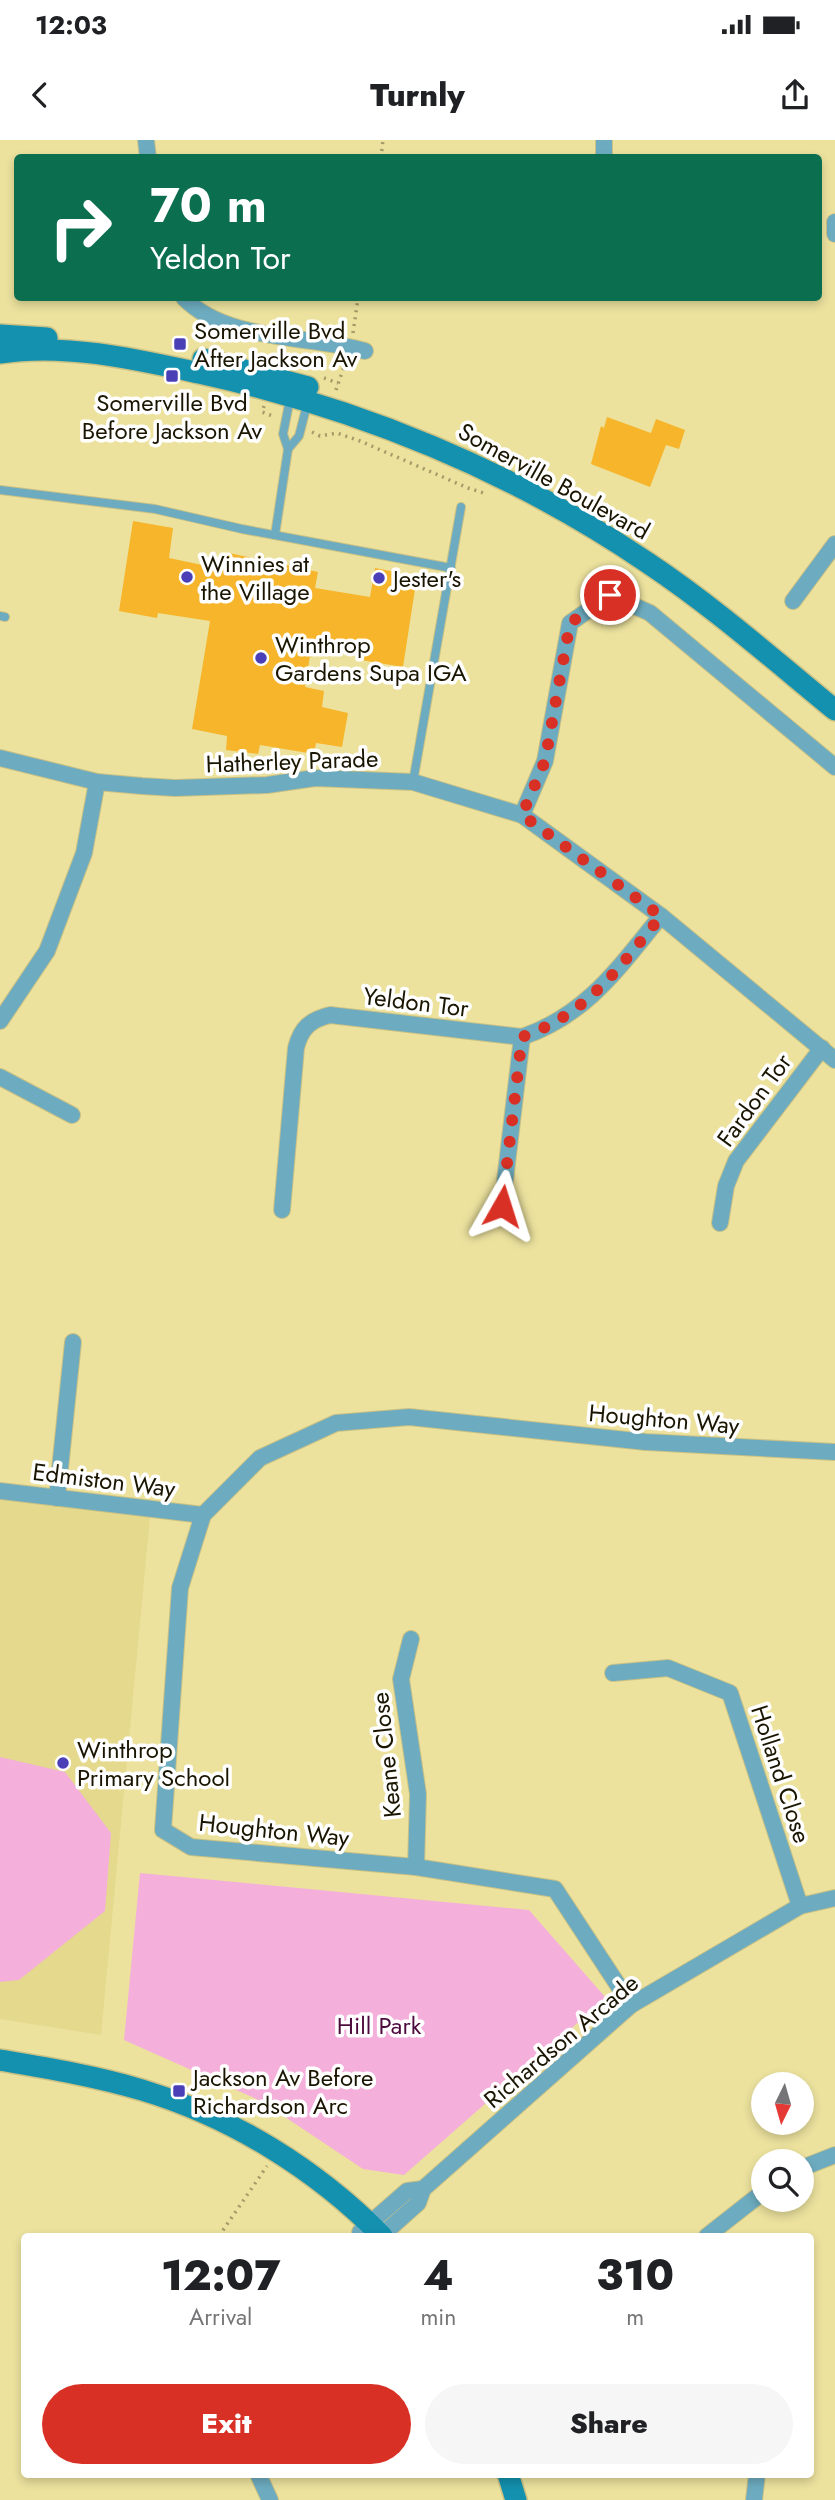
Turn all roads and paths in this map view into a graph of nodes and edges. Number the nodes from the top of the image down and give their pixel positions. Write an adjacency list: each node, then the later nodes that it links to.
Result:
1 (835, 222): 2 (street)
2 (835, 234)
3 (188, 301): 6 (street)
4 (358, 301): 6 (path)
5 (0, 335): 8 (main road, Somerville Boulevard)
6 (358, 349): 9 (path)
7 (0, 353): 8 (main road, Somerville Boulevard)
8 (301, 392): 9 (main road, Somerville Boulevard); 11 (lane); 11 (lane); 20 (main road, Somerville Boulevard)
9 (335, 396): 19 (main road, Somerville Boulevard)
10 (320, 436): 13 (path)
11 (288, 449): 15 (lane)
12 (0, 490): 15 (lane)
13 (490, 494)
14 (461, 507): 17 (lane)
15 (275, 535): 17 (lane)
16 (835, 544): 18 (street)
17 (451, 568): 24 (lane)
18 (793, 601)
19 (835, 693)
20 (835, 710)
21 (0, 758): 23 (street, Hatherley Parade)
22 (835, 767): 25 (street)
23 (97, 782): 24 (street, Hatherley Parade); 27 (street)
24 (413, 782): 25 (street, Hatherley Parade)
25 (522, 815): 26 (street, Hatherley Parade)
26 (661, 916): 28 (street); 29 (street, Hatherley Parade)
27 (0, 1021)
28 (522, 1037): 33 (street); 34 (street, Yeldon Tor)
29 (822, 1048): 30 (street, Hatherley Parade); 35 (street, Fardon Tor)
30 (835, 1060)
31 (0, 1077): 32 (street)
32 (72, 1115)
33 (502, 1206)
34 (282, 1210)
35 (720, 1223)
36 (73, 1342): 39 (street)
37 (835, 1452): 40 (street, Houghton Way)
38 (0, 1491): 39 (street, Edmiston Way)
39 (57, 1497): 40 (street, Edmiston Way)
40 (203, 1515): 43 (street, Houghton Way)
41 (411, 1639): 43 (street, Keane Close)
42 (613, 1673): 45 (street, Holland Close)
43 (415, 1867): 46 (street, Houghton Way)
44 (835, 1898): 45 (street, Richardson Arcade)
45 (800, 1906): 46 (street, Richardson Arcade)
46 (631, 2005): 54 (street, Richardson Arcade)
47 (0, 2060): 54 (main road)
48 (0, 2073): 50 (main road)
49 (835, 2155): 51 (street)
50 (269, 2162): 53 (path); 54 (main road)
51 (814, 2163)
52 (751, 2201): 55 (street)
53 (221, 2233)
54 (373, 2233)
55 (711, 2233)
56 (260, 2478): 60 (street)
57 (509, 2478): 61 (main road)
58 (521, 2478): 62 (main road)
59 (757, 2478): 63 (street)
60 (270, 2500)
61 (516, 2500)
62 (528, 2500)
63 (754, 2500)

